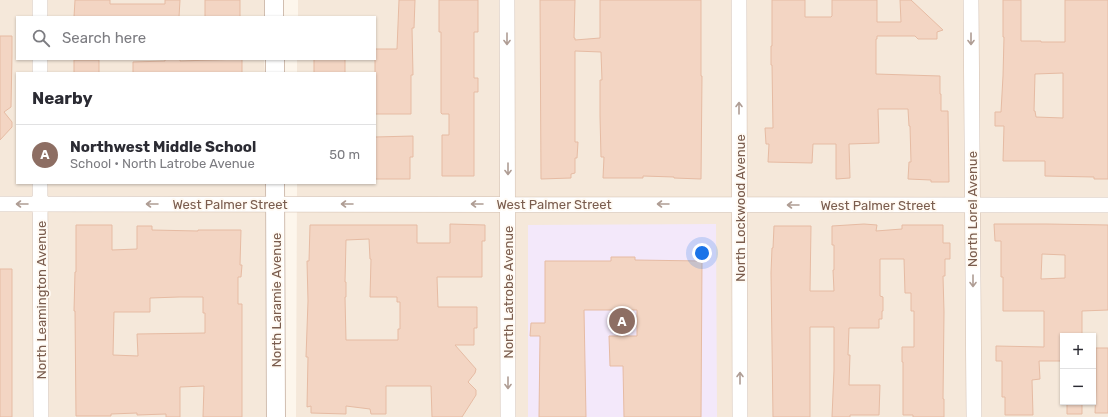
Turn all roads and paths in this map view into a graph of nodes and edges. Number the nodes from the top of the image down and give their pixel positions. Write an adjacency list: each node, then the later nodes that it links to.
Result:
1 (40, 0): 6 (street)
2 (274, 0): 7 (street)
3 (507, 0): 17 (street, North Latrobe Avenue, one-way to 17)
4 (739, 0): 18 (street, North Lockwood Avenue, one-way to 4)
5 (971, 0): 19 (street, North Lorel Avenue, one-way to 19)
6 (40, 16)
7 (274, 16)
8 (40, 60): 10 (street)
9 (275, 60): 11 (street)
10 (40, 72)
11 (275, 72)
12 (40, 184): 15 (street, North Leamington Avenue)
13 (275, 184): 16 (street, North Laramie Avenue)
14 (0, 204): 15 (street, West Palmer Street, one-way to 14)
15 (41, 204): 16 (street, West Palmer Street, one-way to 15); 21 (street, North Leamington Avenue)
16 (275, 204): 17 (street, West Palmer Street, one-way to 16); 22 (street, North Laramie Avenue)
17 (508, 204): 18 (street, West Palmer Street, one-way to 17); 23 (street, North Latrobe Avenue, one-way to 23)
18 (740, 204): 19 (street, West Palmer Street, one-way to 18); 24 (street, North Lockwood Avenue, one-way to 18)
19 (972, 205): 20 (street, West Palmer Street); 25 (street, North Lorel Avenue, one-way to 25)
20 (1108, 205)
21 (41, 417)
22 (276, 417)
23 (508, 417)
24 (740, 417)
25 (974, 417)

